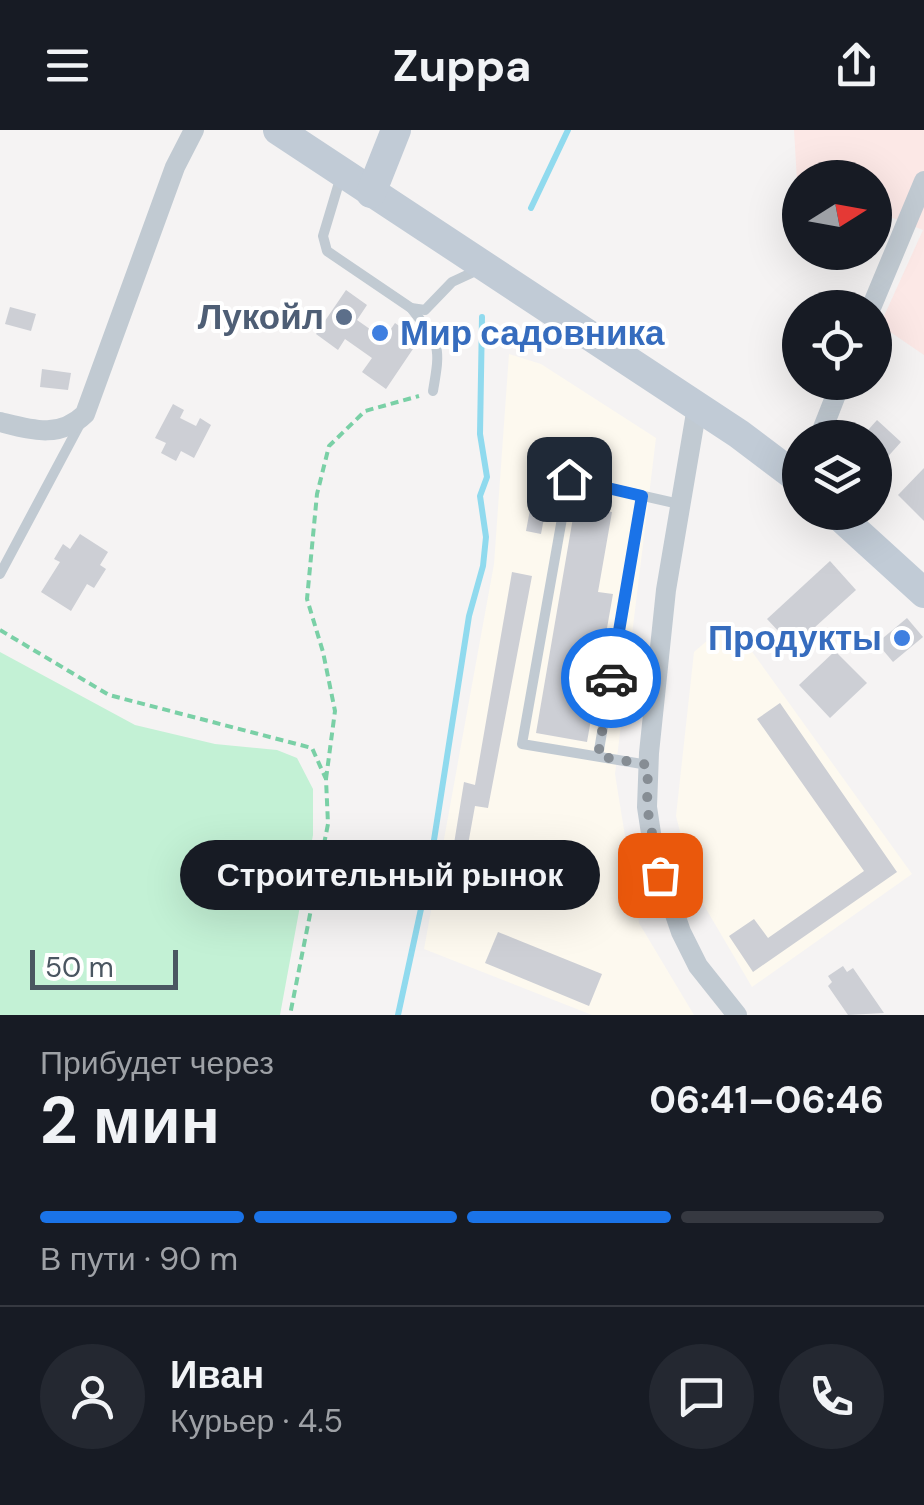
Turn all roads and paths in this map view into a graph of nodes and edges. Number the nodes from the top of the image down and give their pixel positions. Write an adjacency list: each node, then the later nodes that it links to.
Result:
1 (194, 130): 12 (street)
2 (278, 130): 4 (main road)
3 (396, 130): 6 (main road)
4 (342, 175): 6 (main road); 9 (lane)
5 (924, 181): 8 (street)
6 (371, 193): 7 (main road)
7 (485, 267): 9 (lane); 11 (main road)
8 (879, 290)
9 (411, 308): 10 (lane)
10 (434, 391): 23 (path)
11 (697, 407): 14 (main road); 16 (street)
12 (86, 414): 13 (street); 18 (lane)
13 (0, 422)
14 (782, 467)
15 (642, 496): 16 (lane); 21 (lane); 21 (lane)
16 (680, 504): 22 (street)
17 (856, 530): 19 (main road)
18 (0, 574)
19 (924, 593)
20 (0, 630): 23 (path)
21 (598, 756): 22 (lane)
22 (648, 765): 25 (street)
23 (326, 779): 24 (path)
24 (290, 1015)
25 (737, 1015)

